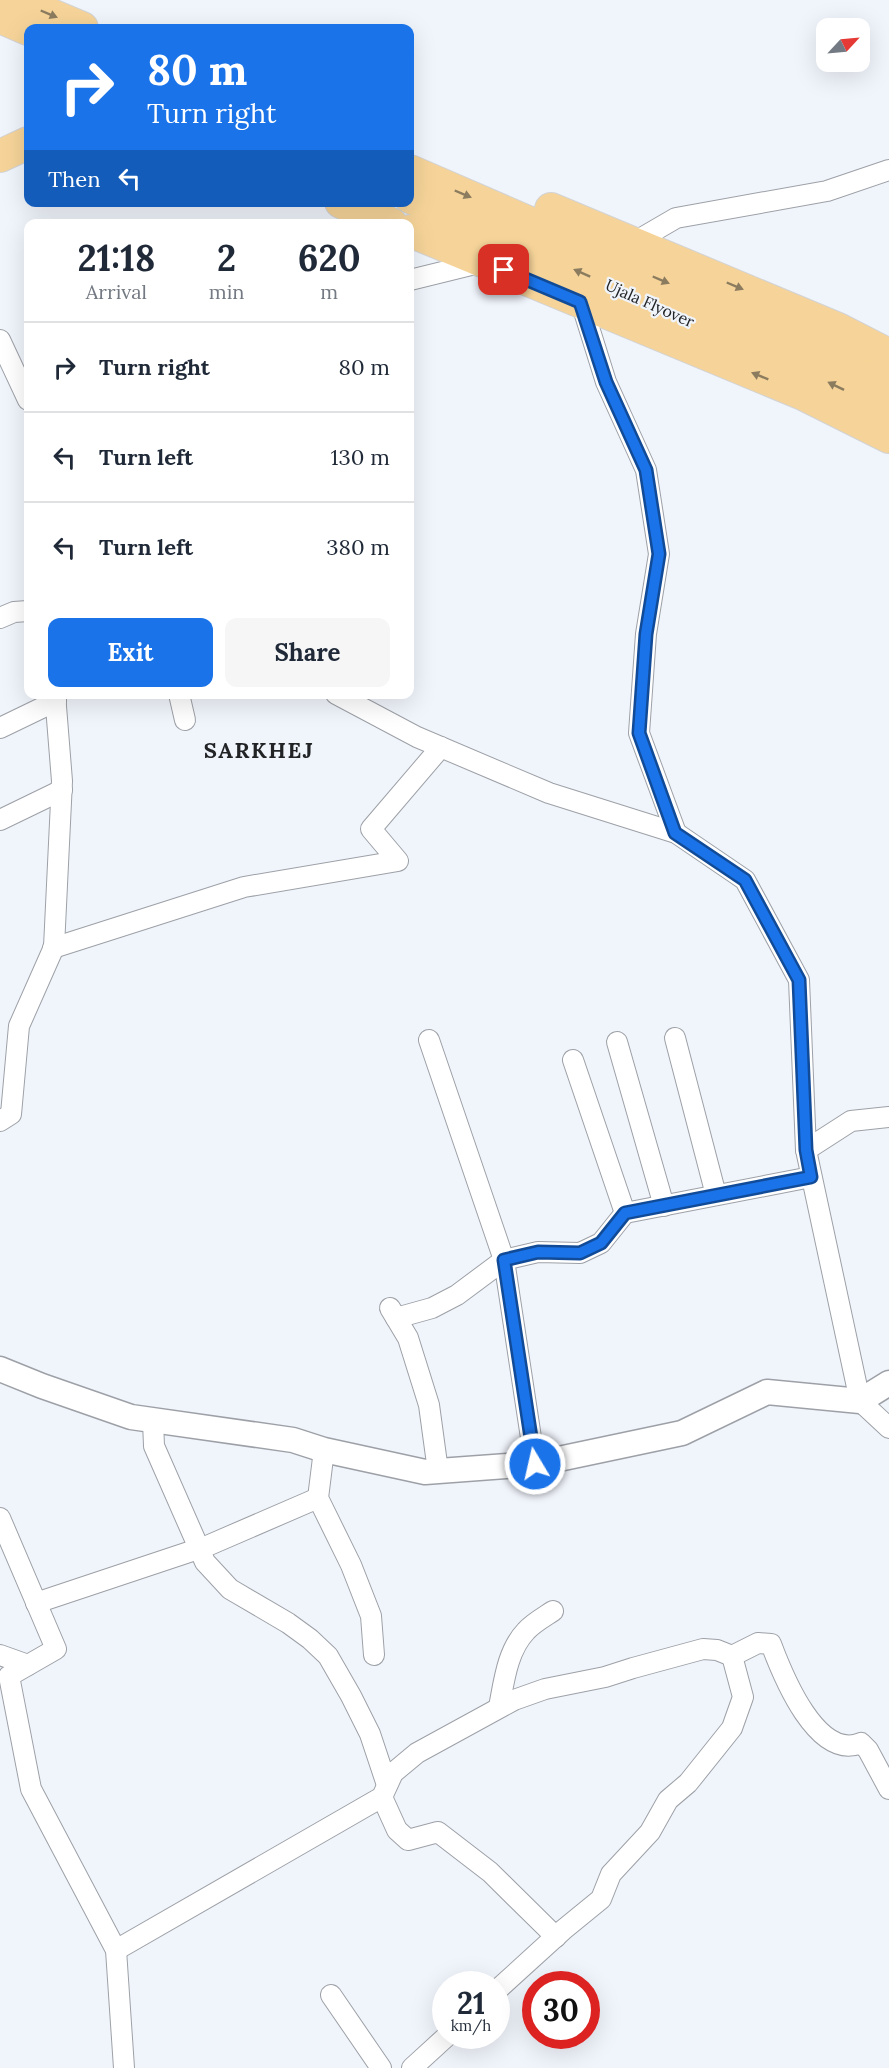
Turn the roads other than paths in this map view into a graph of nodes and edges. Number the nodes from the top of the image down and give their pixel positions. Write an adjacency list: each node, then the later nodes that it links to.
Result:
1 (16, 0): 3 (main road, one-way to 3)
2 (0, 16): 4 (main road)
3 (73, 24)
4 (24, 27)
5 (24, 145): 7 (main road)
6 (414, 151): 14 (main road)
7 (0, 156)
8 (889, 170): 14 (street)
9 (414, 173): 20 (main road, Ujala Flyover, one-way to 20)
10 (414, 199): 22 (main road, Ujala Flyover, one-way to 10)
11 (353, 207): 12 (main road)
12 (380, 219)
13 (414, 233): 15 (main road)
14 (633, 243): 19 (main road, one-way to 19)
15 (485, 262): 16 (street); 17 (main road)
16 (414, 279)
17 (580, 302): 23 (main road, one-way to 17); 35 (street)
18 (0, 340): 21 (street)
19 (889, 355)
20 (889, 384)
21 (24, 391)
22 (889, 412)
23 (889, 437)
24 (24, 611): 25 (street)
25 (0, 618)
26 (53, 699): 31 (street)
27 (55, 699): 33 (street)
28 (179, 699): 30 (street)
29 (346, 699): 32 (street)
30 (185, 720)
31 (0, 728)
32 (441, 747): 35 (street); 36 (street)
33 (62, 790): 34 (street); 36 (street)
34 (0, 820)
35 (675, 833): 43 (street)
36 (53, 948): 42 (street)
37 (675, 1038): 45 (street)
38 (429, 1040): 48 (street)
39 (617, 1042): 46 (street)
40 (573, 1060): 47 (street)
41 (889, 1117): 43 (street)
42 (0, 1121)
43 (806, 1150): 44 (street)
44 (811, 1177): 45 (street); 51 (street)
45 (716, 1195): 46 (street)
46 (664, 1206): 47 (street)
47 (625, 1213): 48 (street)
48 (504, 1260): 55 (street); 56 (street)
49 (0, 1369): 52 (street)
50 (889, 1383): 51 (street)
51 (861, 1401): 53 (street); 55 (street)
52 (153, 1421): 54 (street); 59 (street)
53 (889, 1428)
54 (324, 1450): 56 (street); 57 (street)
55 (535, 1464): 56 (street)
56 (438, 1471)
57 (318, 1498): 59 (street); 63 (street)
58 (0, 1518): 60 (street)
59 (197, 1549): 60 (street); 68 (street)
60 (36, 1603): 65 (street)
61 (553, 1611): 66 (street)
62 (0, 1655): 65 (street)
63 (374, 1655)
64 (732, 1656): 66 (street); 67 (street); 69 (street)
65 (28, 1665): 70 (street)
66 (499, 1707): 68 (street)
67 (889, 1789)
68 (384, 1791): 69 (street); 70 (street)
69 (556, 1937): 71 (street)
70 (116, 1950): 74 (street)
71 (510, 1978)
72 (331, 1995): 75 (street)
73 (433, 2049): 76 (street)
74 (124, 2068)
75 (381, 2068)
76 (412, 2068)

